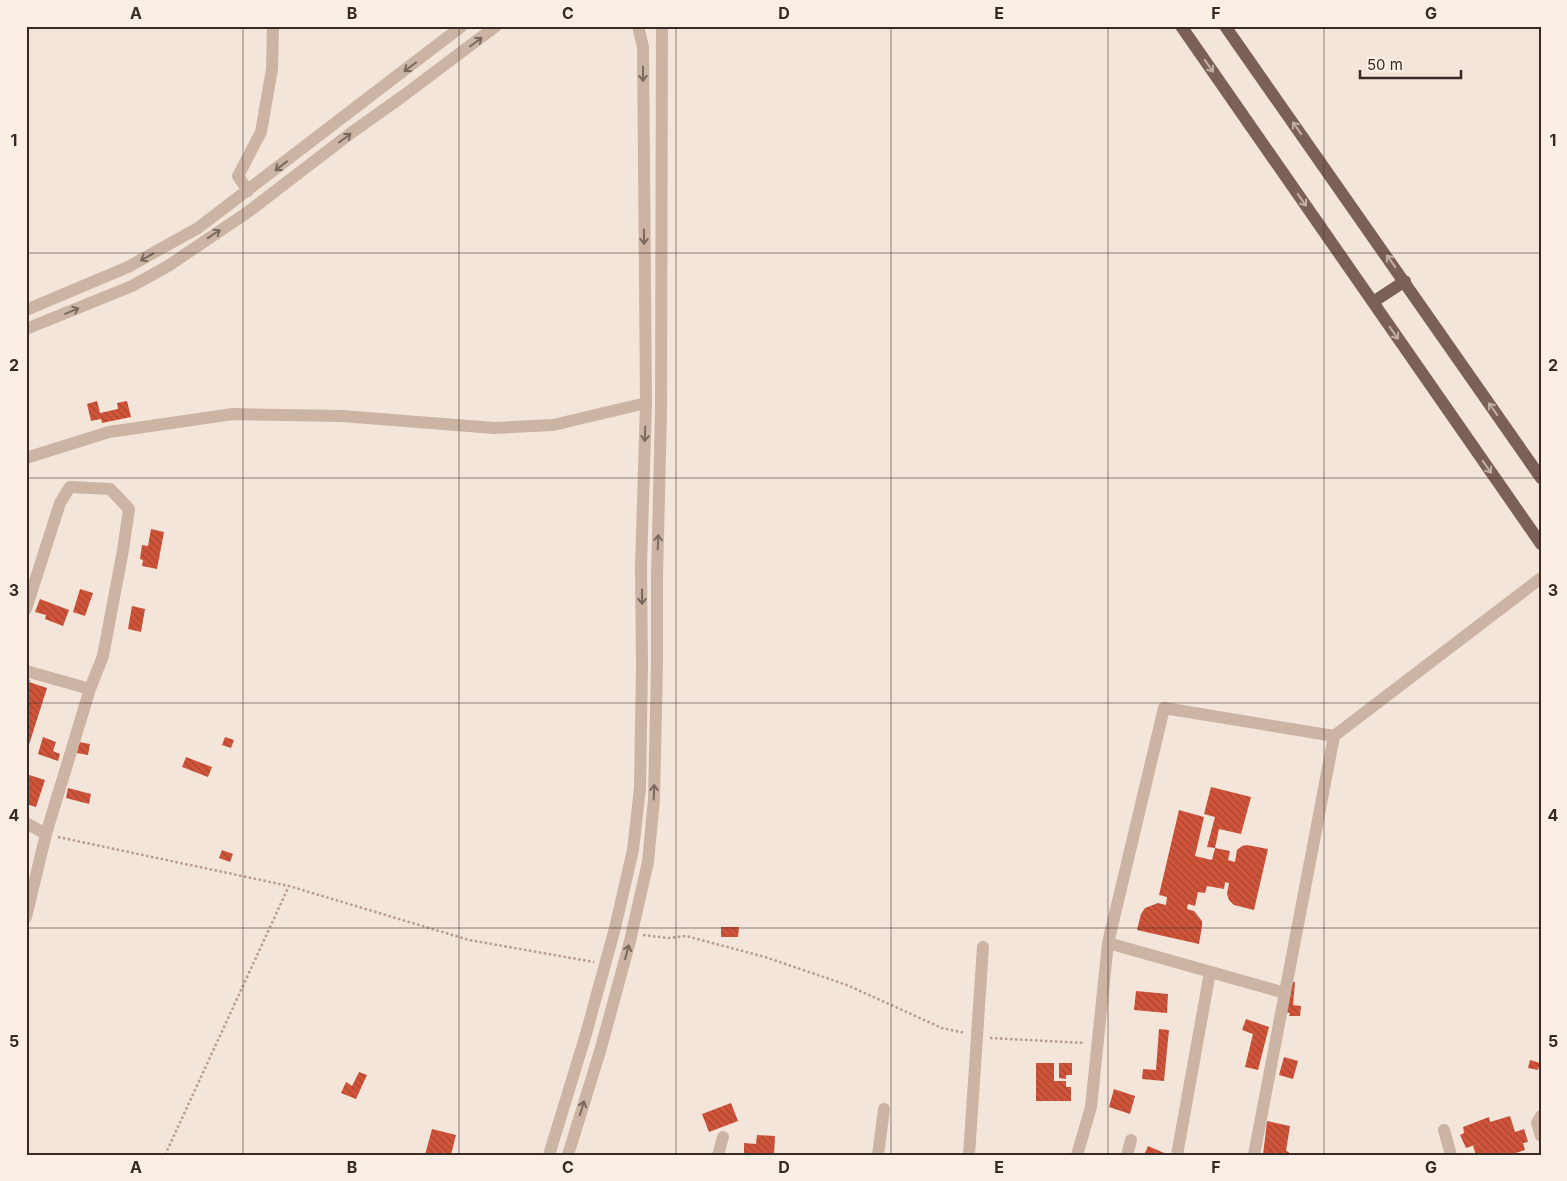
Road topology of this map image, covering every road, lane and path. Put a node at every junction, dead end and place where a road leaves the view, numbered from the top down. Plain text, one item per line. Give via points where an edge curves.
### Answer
1 (274, 26) edge
2 (462, 26) edge
3 (496, 26) edge
4 (638, 26) edge
5 (662, 26) edge
6 (1181, 26) edge
7 (1225, 26) edge
8 (391, 80) junction
9 (403, 96) junction
10 (643, 103) junction
11 (662, 104) junction
12 (248, 191) junction
13 (1405, 281) junction
14 (1373, 302) junction
15 (26, 310) edge
16 (26, 329) edge
17 (646, 403) junction
18 (26, 458) edge
19 (1541, 478) edge
20 (1541, 544) edge
21 (1541, 578) edge
22 (26, 609) edge
23 (642, 665) junction
24 (657, 665) junction
25 (26, 671) edge
26 (90, 689) junction
27 (1334, 736) junction
28 (26, 823) edge
29 (46, 834) junction
30 (289, 886) junction
31 (26, 917) edge
32 (632, 934) junction
33 (1108, 943) junction
34 (983, 947) dead end
35 (606, 964) junction
36 (1210, 972) junction
37 (1285, 993) junction
38 (977, 1035) junction
39 (1098, 1043) junction
40 (884, 1109) dead end
41 (1541, 1116) edge
42 (1444, 1130) dead end
43 (1541, 1136) edge
44 (723, 1137) dead end
45 (1131, 1140) dead end
46 (164, 1155) edge
47 (549, 1155) edge
48 (568, 1155) edge
49 (718, 1155) edge
50 (878, 1155) edge
51 (969, 1155) edge
52 (1077, 1155) edge
53 (1127, 1155) edge
54 (1178, 1155) edge
55 (1254, 1155) edge
56 (1451, 1155) edge

1 - 12 street via 272,69 260,132 238,176
2 -> 8 street
9 -> 3 street
4 -> 10 street via 643,47
5 - 11 street
6 -> 14 main road
13 -> 7 main road
8 - 9 street
8 -> 12 street
16 -> 9 street via 132,286 168,266 248,212
10 - 11 street
10 -> 17 street
24 -> 11 street
12 -> 15 street via 198,228 128,267
13 - 14 main road
19 -> 13 main road
14 -> 20 main road
17 - 18 street via 553,425 494,428 342,416 232,414 109,432
17 -> 23 street
21 - 27 street
22 - 26 street via 60,503 70,487 110,489 129,509 103,656
23 - 24 street
23 - 35 street via 640,788 633,850
32 -> 24 street via 648,862 654,799
25 - 26 street
26 - 29 street
27 - 33 street via 1164,708
27 - 37 street
28 - 29 street
29 - 30 path
29 - 31 street
30 - 35 path via 469,940
30 - 46 path
32 - 38 path via 668,938 686,936 765,957 847,985 942,1028
48 -> 32 street
33 - 36 street
33 - 39 street
34 - 38 street
35 - 47 street
36 - 37 street
36 - 54 street
37 - 55 street
38 - 39 path
38 - 51 street
39 - 52 street via 1091,1106
40 - 50 street
41 - 43 street via 1537,1123
42 - 56 street
44 - 49 street
45 - 53 street

